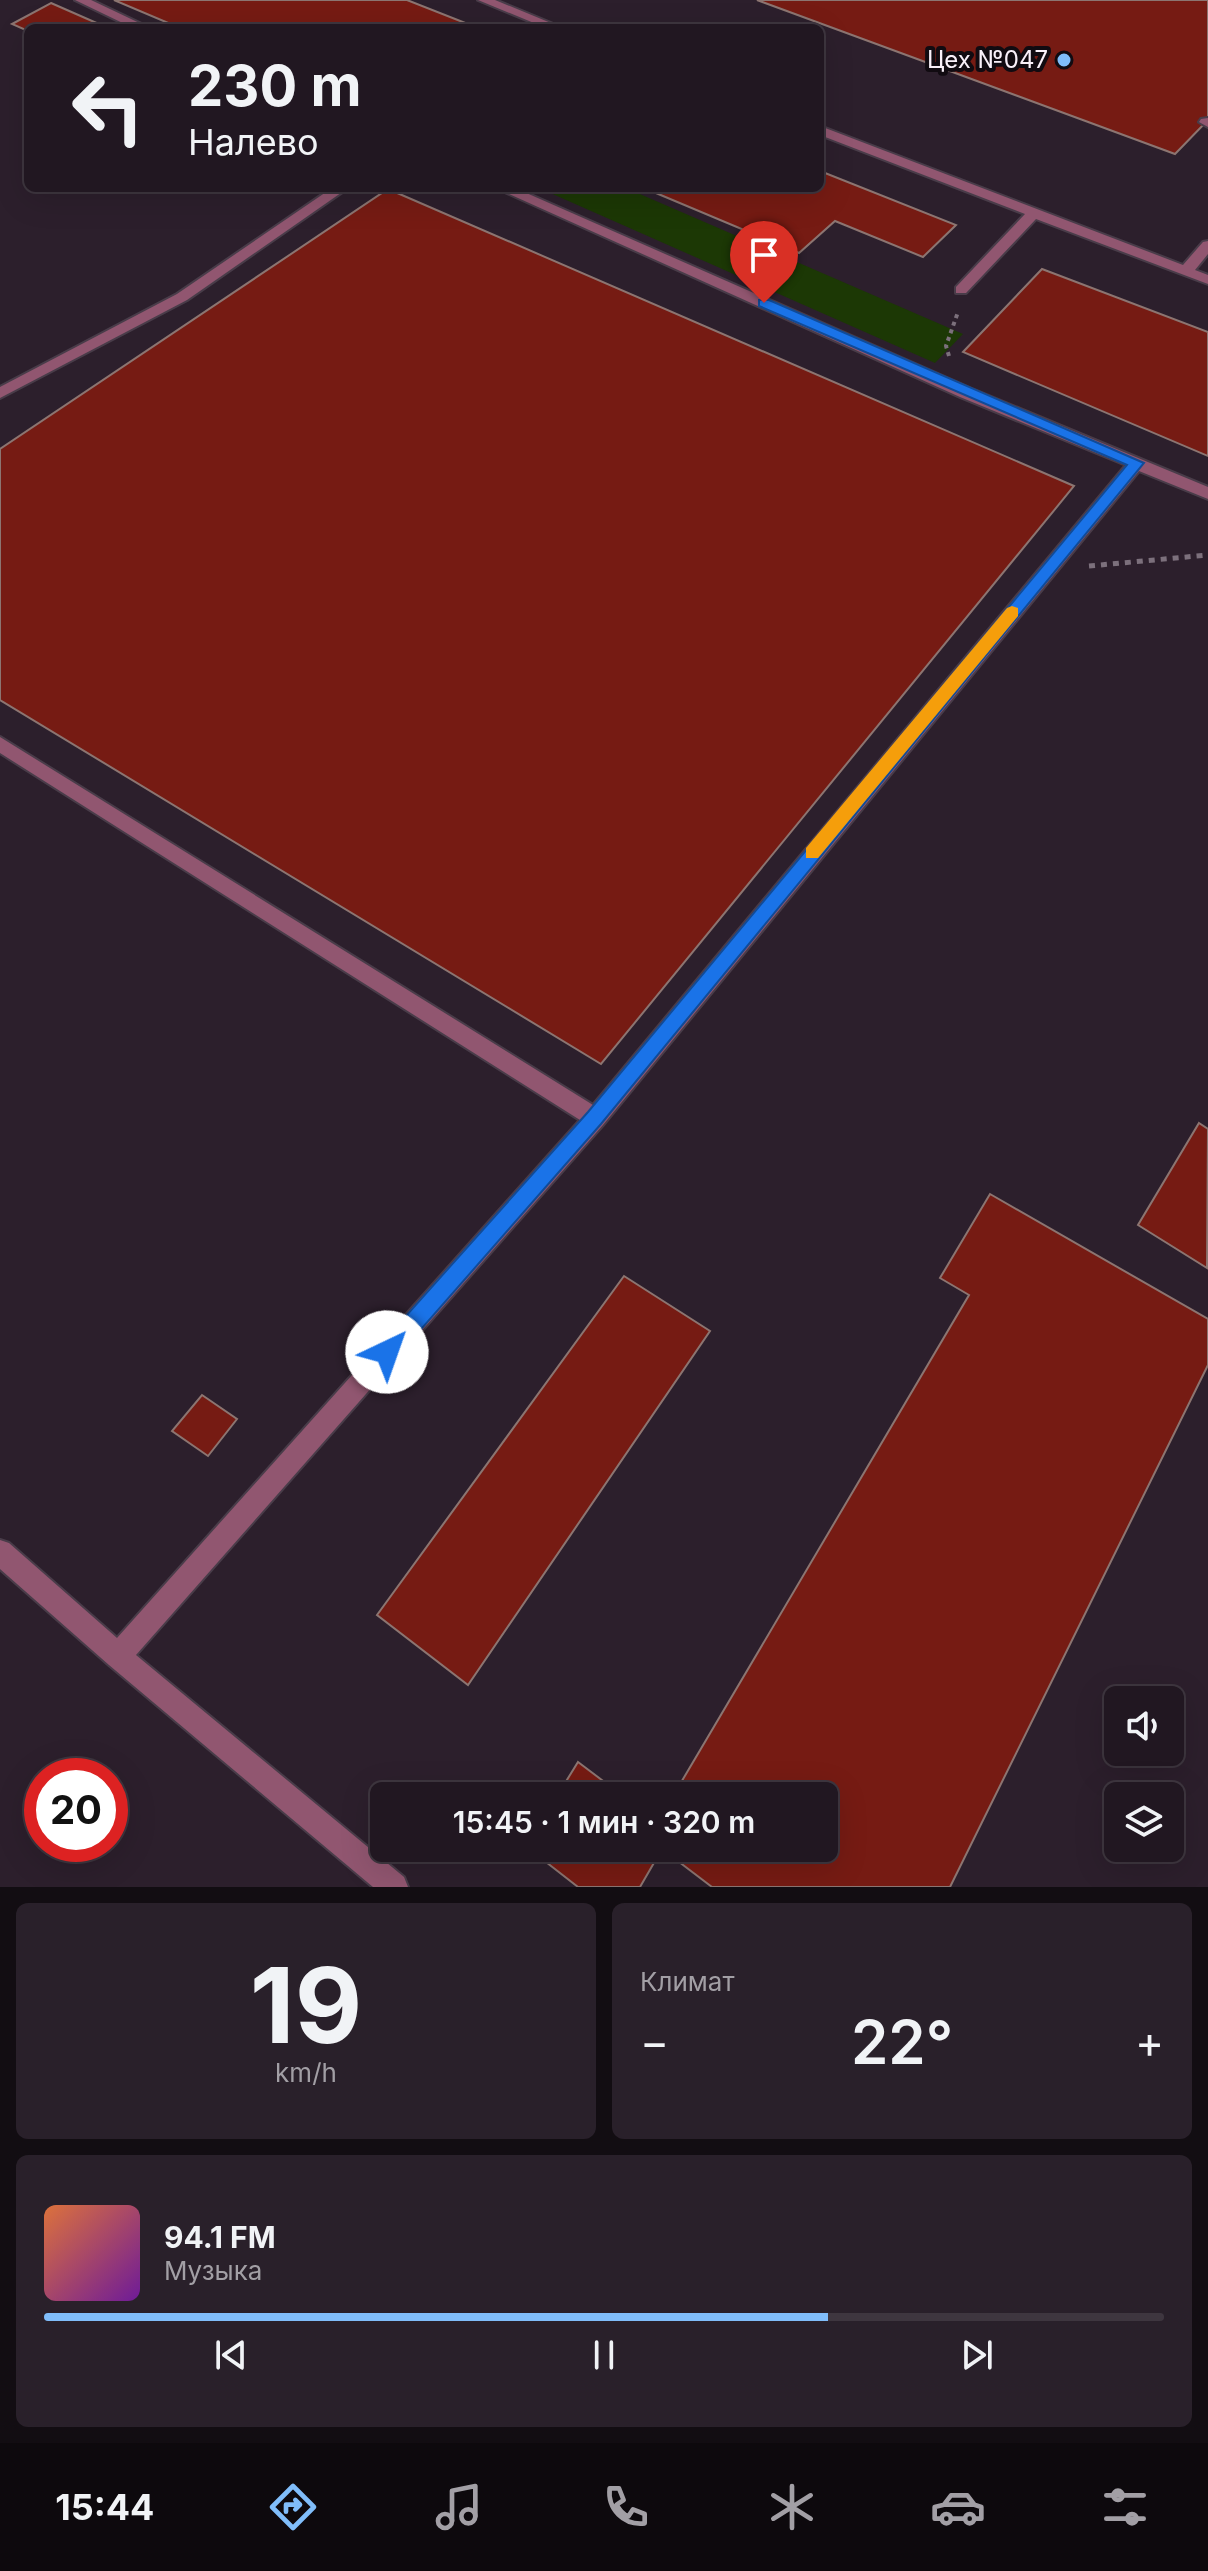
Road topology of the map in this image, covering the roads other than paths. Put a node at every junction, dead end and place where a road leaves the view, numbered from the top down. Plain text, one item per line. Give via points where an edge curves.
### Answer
1 (81, 0) edge
2 (484, 0) edge
3 (135, 24) edge
4 (547, 24) edge
5 (824, 132) edge
6 (335, 192) edge
7 (512, 192) edge
8 (1034, 213) junction
9 (1208, 245) edge
10 (1185, 272) junction
11 (1208, 280) edge
12 (961, 290) road end
13 (0, 393) edge
14 (1137, 463) junction
15 (1208, 493) edge
16 (0, 744) edge
17 (595, 1118) junction
18 (4, 1565) edge
19 (118, 1656) junction
20 (394, 1887) edge

1 - 3 lane
2 - 4 lane
5 - 8 lane
6 - 13 lane via 182,297
7 - 14 lane
8 - 10 lane
8 - 12 lane
9 - 10 lane
10 - 11 lane
14 - 15 lane
14 - 17 lane
16 - 17 lane
17 - 19 lane
18 - 19 lane
19 - 20 lane

